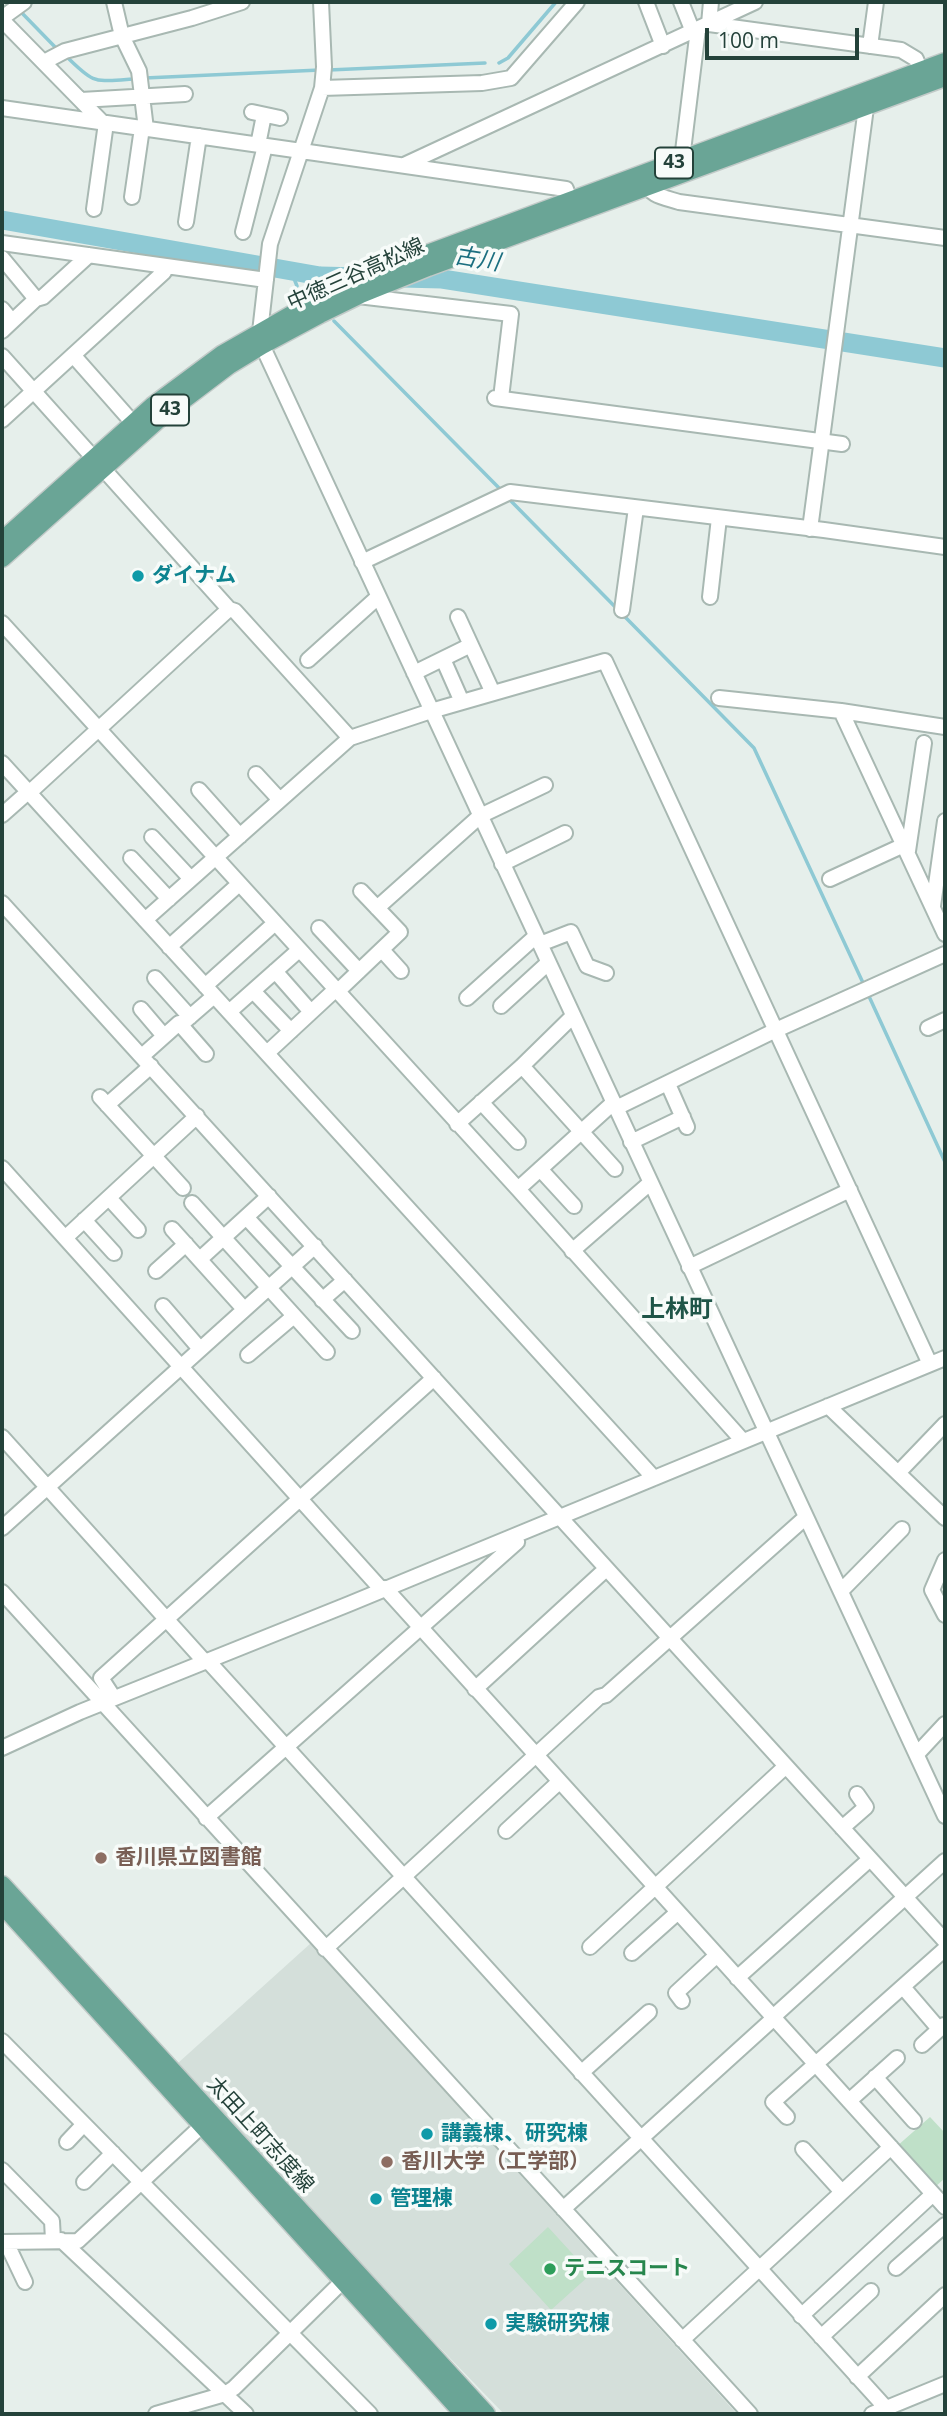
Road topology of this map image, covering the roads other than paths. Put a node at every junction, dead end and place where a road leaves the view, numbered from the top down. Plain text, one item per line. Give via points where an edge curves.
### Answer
1 (24, 2) edge
2 (114, 2) edge
3 (242, 2) edge
4 (321, 2) edge
5 (577, 2) edge
6 (646, 2) edge
7 (681, 2) edge
8 (711, 2) edge
9 (755, 2) edge
10 (876, 2) edge
11 (2, 19) edge
12 (700, 29) junction
13 (122, 36) junction
14 (663, 46) junction
15 (870, 46) junction
16 (44, 62) junction
17 (945, 62) edge
18 (924, 77) junction
19 (945, 77) edge
20 (322, 88) junction
21 (185, 94) dead end
22 (143, 97) junction
23 (867, 99) junction
24 (81, 100) junction
25 (2, 108) edge
26 (280, 118) dead end
27 (104, 123) junction
28 (144, 128) junction
29 (199, 136) junction
30 (262, 145) junction
31 (300, 150) junction
32 (686, 159) junction
33 (403, 165) junction
34 (644, 181) junction
35 (132, 197) dead end
36 (573, 207) junction
37 (94, 209) dead end
38 (186, 222) dead end
39 (850, 225) junction
40 (243, 232) dead end
41 (945, 238) edge
42 (2, 243) edge
43 (89, 255) junction
44 (2, 258) edge
45 (164, 272) dead end
46 (266, 277) junction
47 (359, 295) junction
48 (36, 299) junction
49 (2, 309) edge
50 (7, 326) edge
51 (261, 338) junction
52 (73, 355) junction
53 (2, 356) edge
54 (33, 391) junction
55 (5, 410) edge
56 (133, 423) junction
57 (823, 441) junction
58 (842, 444) dead end
59 (98, 464) junction
60 (636, 508) junction
61 (719, 518) junction
62 (816, 530) junction
63 (2, 541) edge
64 (945, 547) edge
65 (2, 558) edge
66 (362, 562) junction
67 (378, 597) junction
68 (710, 597) dead end
69 (229, 610) junction
70 (622, 610) dead end
71 (458, 617) dead end
72 (2, 623) edge
73 (471, 646) junction
74 (443, 659) junction
75 (308, 660) dead end
76 (414, 673) junction
77 (493, 693) junction
78 (719, 698) dead end
79 (463, 702) junction
80 (841, 710) junction
81 (431, 711) junction
82 (945, 727) edge
83 (99, 730) junction
84 (350, 738) junction
85 (923, 743) dead end
86 (2, 763) edge
87 (256, 774) dead end
88 (545, 785) dead end
89 (199, 790) dead end
90 (29, 792) junction
91 (280, 800) junction
92 (2, 816) edge
93 (480, 816) junction
94 (945, 823) edge
95 (565, 833) dead end
96 (240, 836) junction
97 (152, 837) dead end
98 (906, 849) junction
99 (131, 858) dead end
100 (215, 858) junction
101 (502, 864) junction
102 (191, 879) junction
103 (830, 879) dead end
104 (239, 884) junction
105 (361, 891) dead end
106 (169, 899) junction
107 (2, 902) edge
108 (933, 907) junction
109 (377, 908) junction
110 (145, 920) junction
111 (275, 923) junction
112 (319, 928) dead end
113 (945, 934) edge
114 (538, 940) junction
115 (169, 947) junction
116 (299, 950) junction
117 (382, 950) junction
118 (945, 954) edge
119 (548, 963) junction
120 (275, 971) junction
121 (359, 971) junction
122 (401, 971) dead end
123 (606, 973) dead end
124 (155, 978) dead end
125 (210, 991) junction
126 (253, 991) junction
127 (336, 991) junction
128 (467, 998) dead end
129 (501, 1006) dead end
130 (141, 1009) dead end
131 (229, 1012) junction
132 (311, 1012) junction
133 (573, 1016) junction
134 (945, 1020) edge
135 (186, 1021) junction
136 (928, 1028) dead end
137 (776, 1030) junction
138 (290, 1031) junction
139 (164, 1036) junction
140 (267, 1053) junction
141 (206, 1054) dead end
142 (147, 1061) junction
143 (522, 1066) junction
144 (668, 1084) junction
145 (481, 1102) junction
146 (615, 1106) junction
147 (197, 1116) junction
148 (457, 1124) junction
149 (581, 1132) junction
150 (518, 1142) dead end
151 (631, 1142) junction
152 (154, 1156) junction
153 (2, 1168) edge
154 (615, 1169) dead end
155 (540, 1170) junction
156 (650, 1183) junction
157 (183, 1188) dead end
158 (518, 1189) junction
159 (850, 1190) junction
160 (269, 1196) junction
161 (109, 1198) junction
162 (192, 1203) dead end
163 (574, 1206) dead end
164 (246, 1217) junction
165 (84, 1220) junction
166 (172, 1229) dead end
167 (138, 1230) dead end
168 (65, 1238) junction
169 (223, 1238) junction
170 (186, 1244) junction
171 (315, 1247) junction
172 (572, 1251) junction
173 (114, 1253) dead end
174 (200, 1259) junction
175 (292, 1267) junction
176 (689, 1267) junction
177 (156, 1271) dead end
178 (345, 1280) junction
179 (268, 1287) junction
180 (323, 1300) junction
181 (163, 1306) dead end
182 (244, 1308) junction
183 (294, 1316) junction
184 (352, 1331) dead end
185 (200, 1349) junction
186 (327, 1352) dead end
187 (248, 1355) dead end
188 (945, 1358) edge
189 (930, 1364) junction
190 (180, 1367) junction
191 (433, 1378) junction
192 (828, 1406) junction
193 (766, 1432) junction
194 (943, 1432) edge
195 (2, 1437) edge
196 (743, 1441) junction
197 (898, 1473) junction
198 (654, 1478) junction
199 (48, 1488) junction
200 (300, 1499) junction
201 (559, 1517) junction
202 (806, 1517) junction
203 (945, 1518) edge
204 (2, 1528) edge
205 (902, 1530) dead end
206 (514, 1536) junction
207 (945, 1560) edge
208 (606, 1569) junction
209 (383, 1589) junction
210 (841, 1591) junction
211 (2, 1592) edge
212 (945, 1615) edge
213 (165, 1618) junction
214 (421, 1628) junction
215 (670, 1636) junction
216 (206, 1661) junction
217 (475, 1689) junction
218 (108, 1701) junction
219 (945, 1724) edge
220 (285, 1747) junction
221 (2, 1748) edge
222 (917, 1754) junction
223 (534, 1755) junction
224 (786, 1766) junction
225 (559, 1782) junction
226 (857, 1794) dead end
227 (945, 1815) edge
228 (206, 1818) junction
229 (842, 1828) junction
230 (506, 1831) dead end
231 (870, 1859) junction
232 (945, 1861) edge
233 (403, 1878) junction
234 (2, 1885) edge
235 (656, 1887) junction
236 (905, 1898) junction
237 (2, 1904) edge
238 (678, 1912) junction
239 (945, 1941) edge
240 (590, 1947) dead end
241 (325, 1949) junction
242 (945, 1949) edge
243 (632, 1953) dead end
244 (717, 1955) junction
245 (737, 1978) junction
246 (903, 1987) junction
247 (682, 2001) dead end
248 (649, 2012) dead end
249 (774, 2017) junction
250 (942, 2026) edge
251 (2, 2041) edge
252 (922, 2045) dead end
253 (897, 2058) dead end
254 (816, 2065) junction
255 (581, 2073) junction
256 (875, 2077) junction
257 (849, 2101) junction
258 (787, 2117) dead end
259 (207, 2121) junction
260 (914, 2121) dead end
261 (84, 2124) junction
262 (641, 2139) junction
263 (67, 2142) dead end
264 (891, 2147) junction
265 (803, 2149) dead end
266 (113, 2154) junction
267 (2, 2170) edge
268 (84, 2182) dead end
269 (142, 2183) junction
270 (842, 2192) junction
271 (933, 2194) junction
272 (945, 2207) edge
273 (563, 2209) junction
274 (945, 2225) edge
275 (57, 2240) junction
276 (4, 2242) edge
277 (897, 2267) dead end
278 (758, 2269) junction
279 (348, 2276) junction
280 (25, 2282) dead end
281 (871, 2291) dead end
282 (945, 2295) edge
283 (801, 2315) junction
284 (290, 2333) junction
285 (821, 2337) junction
286 (682, 2340) junction
287 (857, 2377) junction
288 (945, 2384) edge
289 (225, 2394) junction
290 (879, 2411) edge
291 (156, 2414) edge
292 (246, 2414) edge
293 (370, 2414) edge
294 (464, 2414) edge
295 (486, 2414) edge
296 (750, 2414) edge

1 - 11 street
2 - 13 street
3 - 13 street
4 - 20 street
5 - 20 street via 511,78
6 - 14 street
7 - 12 street
8 - 12 street
9 - 12 street
10 - 15 street
11 - 16 street
12 - 14 street
12 - 15 street
12 - 32 street via 683,151
13 - 16 street via 65,51
13 - 22 street via 139,71
14 - 33 street
15 - 18 street via 901,50 916,59
16 - 24 street
17 - 18 main road, 中徳三谷高松線 / 43
18 - 19 main road, 中徳三谷高松線 / 43
18 - 23 main road, 中徳三谷高松線 / 43
20 - 31 street
21 - 22 street
22 - 24 street
22 - 28 street
23 - 32 main road, 中徳三谷高松線 / 43
23 - 34 main road, 中徳三谷高松線 / 43
23 - 39 street
24 - 27 street
25 - 27 street
26 - 30 street via 258,113
27 - 28 street
27 - 37 street
28 - 29 street
28 - 35 street
29 - 30 street
29 - 38 street
30 - 31 street
30 - 40 street
31 - 33 street
31 - 46 street via 270,244
32 - 34 main road, 中徳三谷高松線 / 43
33 - 36 street via 566,189
34 - 36 main road, 中徳三谷高松線 / 43
34 - 39 street via 654,195 679,202
36 - 47 main road, 中徳三谷高松線 / 43
36 - 51 main road, 中徳三谷高松線 / 43 via 402,263 339,290
39 - 41 street
39 - 57 street
42 - 43 street
43 - 46 street
43 - 48 street
44 - 48 street
45 - 52 street
46 - 51 street
47 - 51 main road, 中徳三谷高松線 / 43
47 - 57 street via 511,314 498,398
48 - 50 street
49 - 50 street
51 - 56 main road, 中徳三谷高松線 / 43 via 195,374
51 - 59 main road, 中徳三谷高松線 / 43
51 - 66 street
52 - 54 street
52 - 56 street
53 - 54 street
54 - 55 street
54 - 59 street
56 - 59 main road, 中徳三谷高松線 / 43
57 - 58 street
57 - 62 street
59 - 63 main road, 中徳三谷高松線 / 43
59 - 65 main road, 中徳三谷高松線 / 43
59 - 69 street
60 - 61 street
60 - 66 street via 510,492
60 - 70 street
61 - 62 street
61 - 68 street
62 - 64 street
66 - 67 street
67 - 75 street
67 - 76 street
69 - 83 street
69 - 84 street via 235,611
71 - 73 street
72 - 83 street
73 - 74 street
73 - 77 street
74 - 76 street
74 - 79 street
76 - 81 street
77 - 79 street
77 - 137 street via 605,661
78 - 80 street
79 - 81 street
80 - 82 street
80 - 98 street
81 - 84 street
81 - 93 street
83 - 90 street
83 - 100 street
84 - 91 street
85 - 98 street
86 - 90 street
87 - 91 street
88 - 93 street
89 - 96 street
90 - 92 street
90 - 110 street
91 - 96 street
93 - 101 street
93 - 109 street
94 - 108 street
95 - 101 street via 545,836
96 - 100 street
97 - 102 street
98 - 103 street
98 - 108 street
99 - 106 street
100 - 102 street
100 - 104 street
101 - 114 street
102 - 106 street
104 - 111 street
104 - 115 street
105 - 109 street
106 - 110 street
107 - 142 street
108 - 113 street
109 - 117 street via 400,932
110 - 115 street
111 - 116 street
111 - 125 street
112 - 121 street
114 - 119 street
114 - 123 street via 571,932 587,966
114 - 128 street
115 - 125 street
116 - 120 street
116 - 127 street
117 - 121 street
117 - 122 street
118 - 137 street
119 - 129 street
119 - 133 street
120 - 126 street
120 - 132 street
121 - 127 street
124 - 135 street
125 - 131 street
125 - 135 street
126 - 131 street
126 - 138 street
127 - 132 street
127 - 148 street
130 - 139 street
131 - 140 street
132 - 138 street
133 - 143 street
133 - 146 street
134 - 136 street
135 - 139 street
135 - 141 street
137 - 144 street
137 - 159 street
138 - 140 street
139 - 142 street
140 - 198 street
142 - 147 street
142 - 152 street via 103,1101
143 - 145 street
143 - 149 street
144 - 146 street
144 - 151 street via 685,1122
145 - 148 street
145 - 150 street
146 - 149 street
146 - 151 street
147 - 152 street
147 - 160 street
148 - 158 street
149 - 154 street
149 - 155 street
151 - 156 street
152 - 157 street
152 - 161 street
153 - 168 street
155 - 158 street
155 - 163 street
156 - 172 street
156 - 176 street
158 - 172 street
159 - 176 street
159 - 189 street
160 - 164 street
160 - 171 street
161 - 165 street
161 - 167 street
162 - 169 street
164 - 169 street
164 - 175 street
165 - 168 street
165 - 173 street
166 - 170 street
168 - 190 street
169 - 174 street
169 - 179 street
170 - 174 street
170 - 177 street
171 - 175 street
171 - 178 street
172 - 196 street
174 - 182 street
175 - 179 street
175 - 180 street
176 - 193 street
178 - 180 street
178 - 191 street
179 - 182 street
179 - 183 street
180 - 184 street
181 - 185 street
182 - 185 street
183 - 186 street
183 - 187 street
185 - 190 street
188 - 189 street
189 - 192 street
190 - 199 street
190 - 200 street
191 - 200 street
191 - 201 street
192 - 193 street
192 - 197 street
193 - 196 street
193 - 202 street
194 - 197 street
195 - 199 street
196 - 198 street
197 - 203 street
198 - 201 street
199 - 204 street
199 - 213 street
200 - 209 street
200 - 213 street
201 - 206 street
201 - 208 street
202 - 210 street
202 - 215 street
205 - 210 street
206 - 209 street
206 - 214 street via 517,1542
207 - 212 street via 932,1590
208 - 215 street
208 - 217 street
209 - 214 street
209 - 216 street
210 - 222 street
211 - 218 street
213 - 216 street
213 - 218 street via 101,1678
214 - 217 street
214 - 220 street
215 - 223 street
215 - 224 street
216 - 218 street
216 - 220 street
217 - 223 street
218 - 221 street
218 - 228 street
219 - 222 street
220 - 228 street
220 - 233 street
222 - 227 street
223 - 225 street
223 - 233 street
224 - 229 street
224 - 235 street
225 - 230 street
225 - 235 street
226 - 229 street via 866,1807
228 - 241 street
229 - 231 street
231 - 236 street
231 - 245 street
232 - 236 street
233 - 241 street
233 - 255 street
234 - 259 main road, 太田上町志度線
235 - 238 street
235 - 240 street
236 - 239 street
236 - 249 street
237 - 259 main road, 太田上町志度線
238 - 243 street
238 - 244 street
241 - 273 street
242 - 246 street
244 - 245 street
244 - 247 street via 676,1993
245 - 249 street
246 - 250 street
246 - 254 street
248 - 255 street
249 - 254 street
249 - 262 street
250 - 252 street
251 - 261 street
253 - 256 street
254 - 257 street
254 - 258 street via 773,2102
255 - 262 street
256 - 257 street
256 - 260 street
257 - 264 street
259 - 269 street
259 - 279 main road, 太田上町志度線
261 - 263 street
261 - 266 street
262 - 273 street
262 - 278 street
264 - 270 street
264 - 271 street
265 - 270 street
266 - 268 street
266 - 269 street
267 - 275 street via 52,2221
269 - 275 street via 78,2241
269 - 284 street
270 - 278 street
271 - 272 street
271 - 283 street
273 - 286 street
274 - 277 street
275 - 276 street
275 - 289 street
276 - 280 street
278 - 283 street
278 - 286 street
279 - 284 street
279 - 294 main road, 太田上町志度線
279 - 295 main road, 太田上町志度線
281 - 285 street
282 - 287 street
283 - 285 street
284 - 289 street
284 - 293 street
285 - 287 street
286 - 296 street
287 - 290 street
288 - 290 street
289 - 291 street
289 - 292 street

